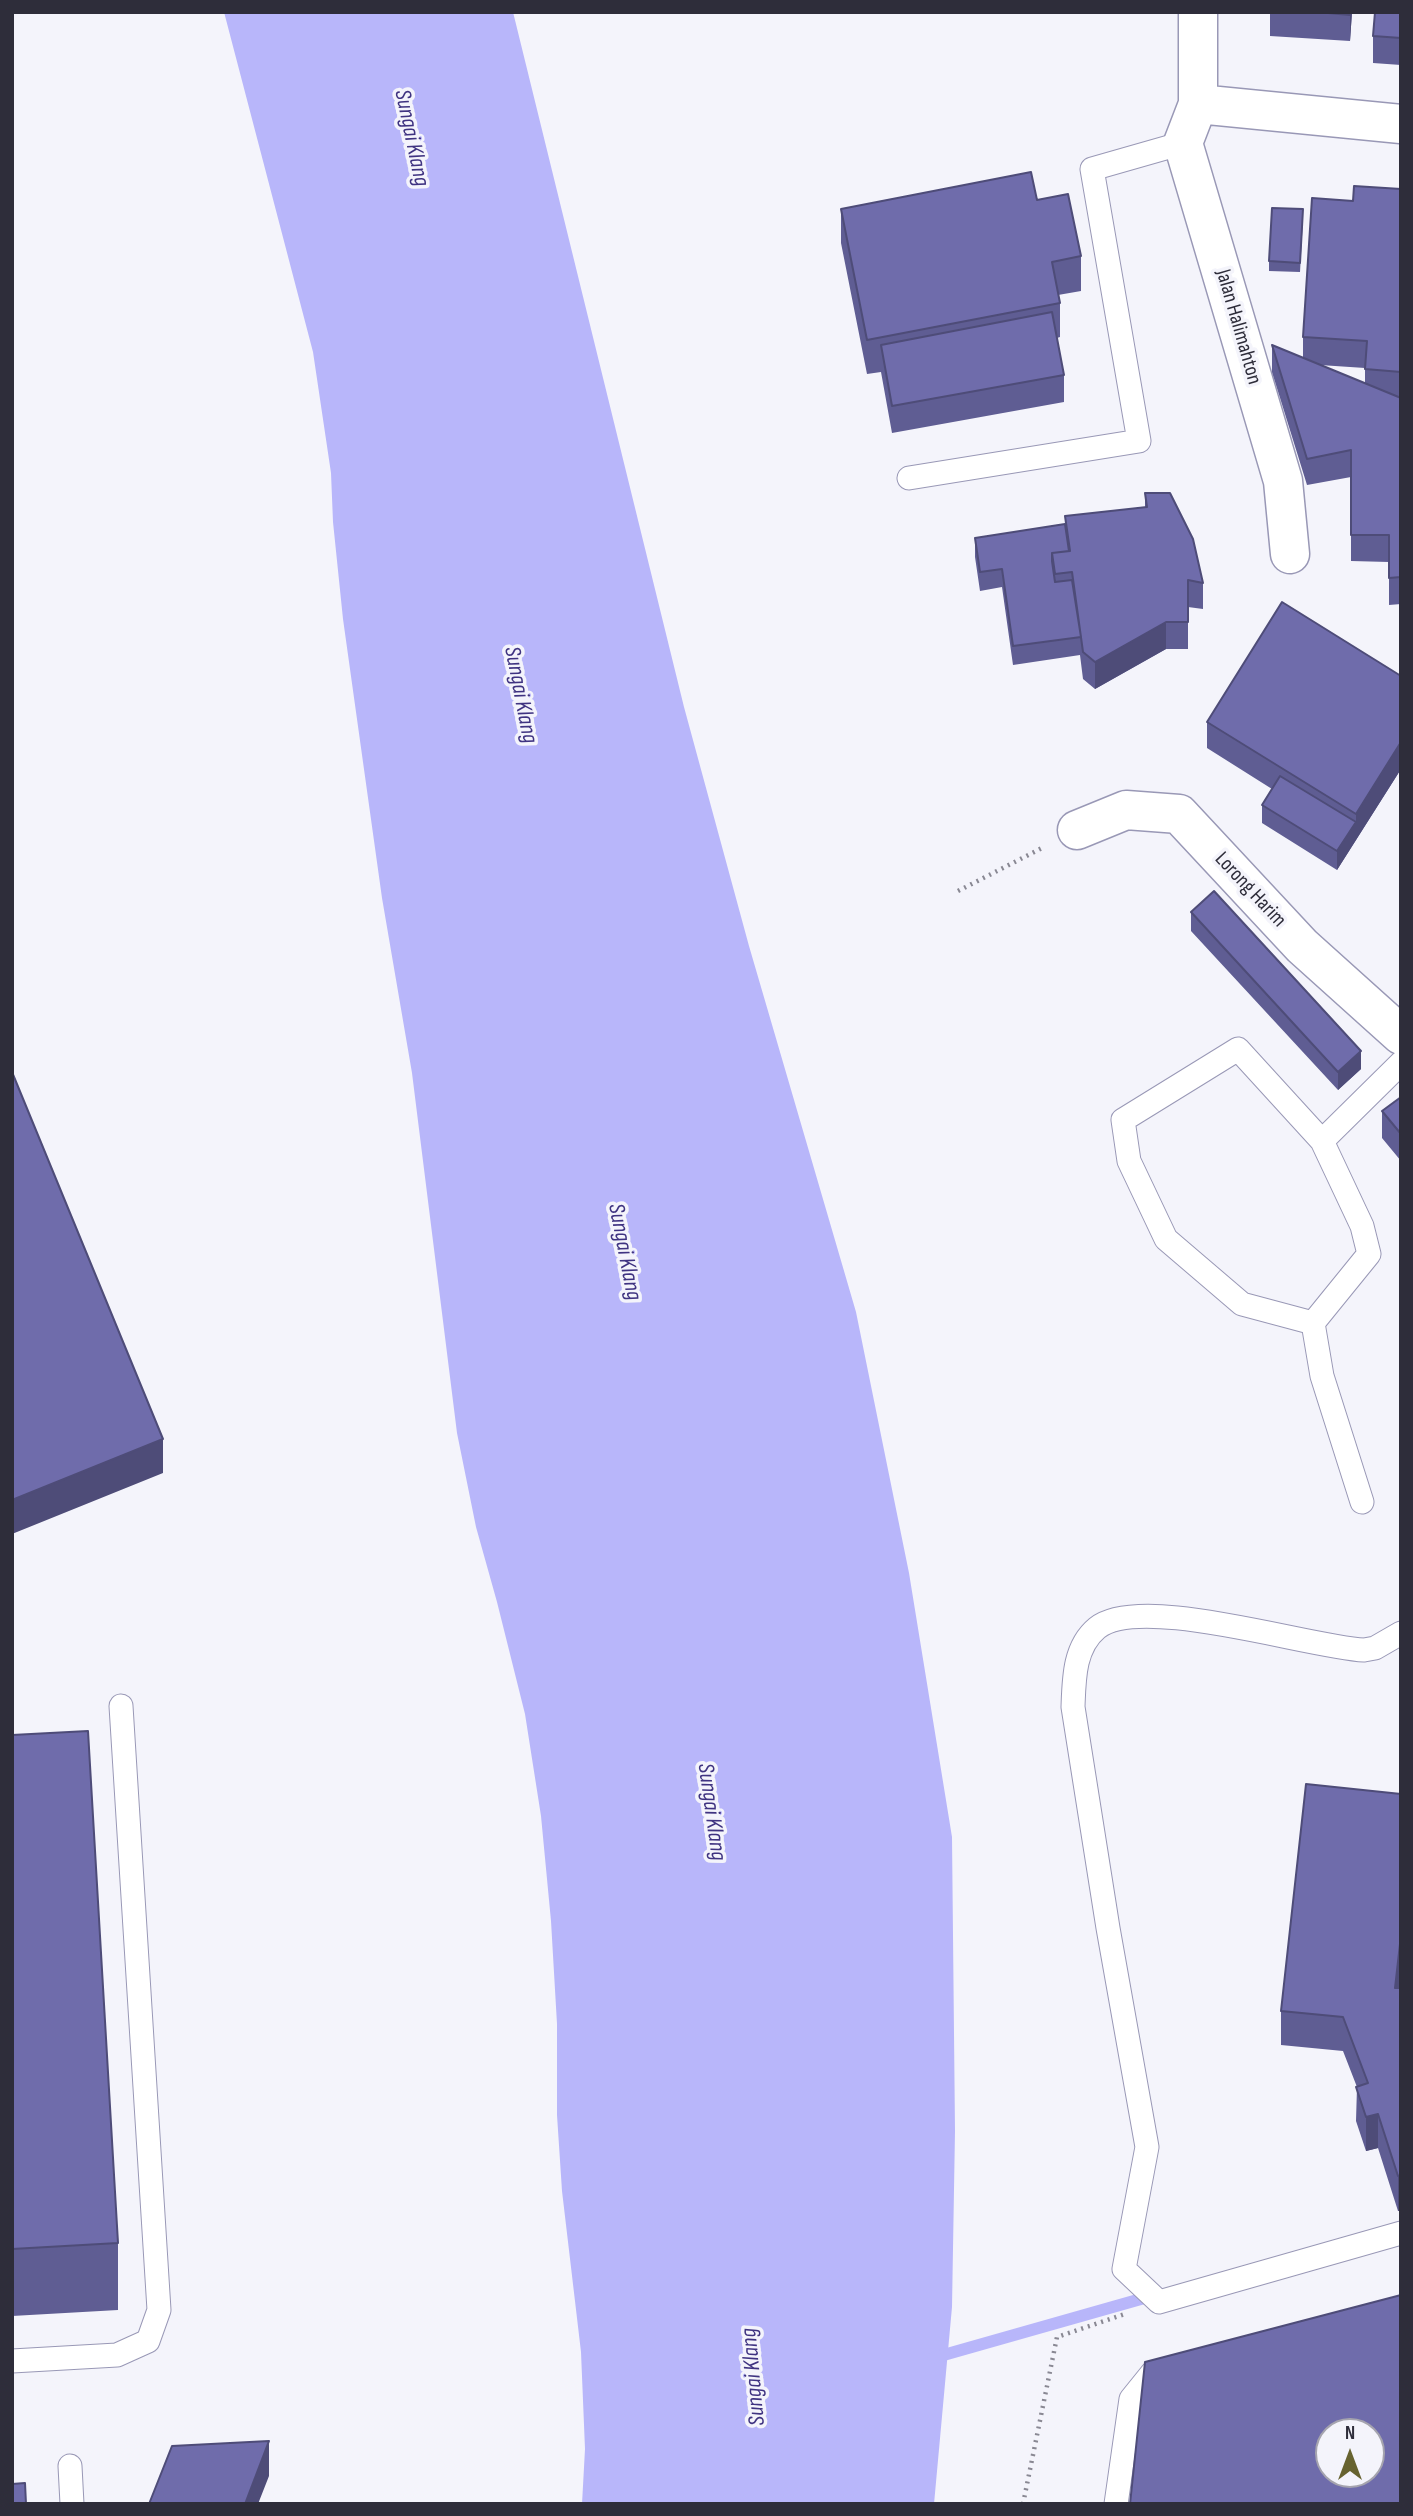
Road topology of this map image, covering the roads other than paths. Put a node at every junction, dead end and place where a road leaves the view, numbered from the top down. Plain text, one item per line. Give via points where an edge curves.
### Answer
1 (1198, 12) edge
2 (1198, 104) junction
3 (1401, 124) edge
4 (1183, 143) junction
5 (909, 478) dead end
6 (1290, 554) dead end
7 (1077, 830) road end
8 (1401, 1035) edge
9 (1401, 1063) edge
10 (1322, 1141) junction
11 (1313, 1322) junction
12 (1362, 1502) dead end
13 (1401, 1633) edge
14 (121, 1706) dead end
15 (1401, 2233) edge
16 (12, 2361) edge
17 (1191, 2362) edge
18 (70, 2466) dead end
19 (72, 2504) edge
20 (1116, 2504) edge

1 - 2 street
2 - 3 street
2 - 4 street
4 - 5 lane via 1092,169 1139,441
4 - 6 street, Jalan Halimahton via 1283,481
7 - 8 street, Lorong Harim via 1126,810 1179,814 1302,946
9 - 10 lane
10 - 11 lane via 1362,1226 1369,1254
10 - 11 lane via 1238,1049 1124,1120 1129,1161 1166,1239 1242,1304
11 - 12 lane via 1322,1376
13 - 15 lane via 1375,1648 1353,1649 1243,1627 1123,1617 1098,1628 1081,1649 1073,1707 1147,2147 1124,2269 1158,2301
14 - 16 lane via 159,2310 148,2341 117,2355
17 - 20 lane via 1152,2373 1131,2399
18 - 19 lane

